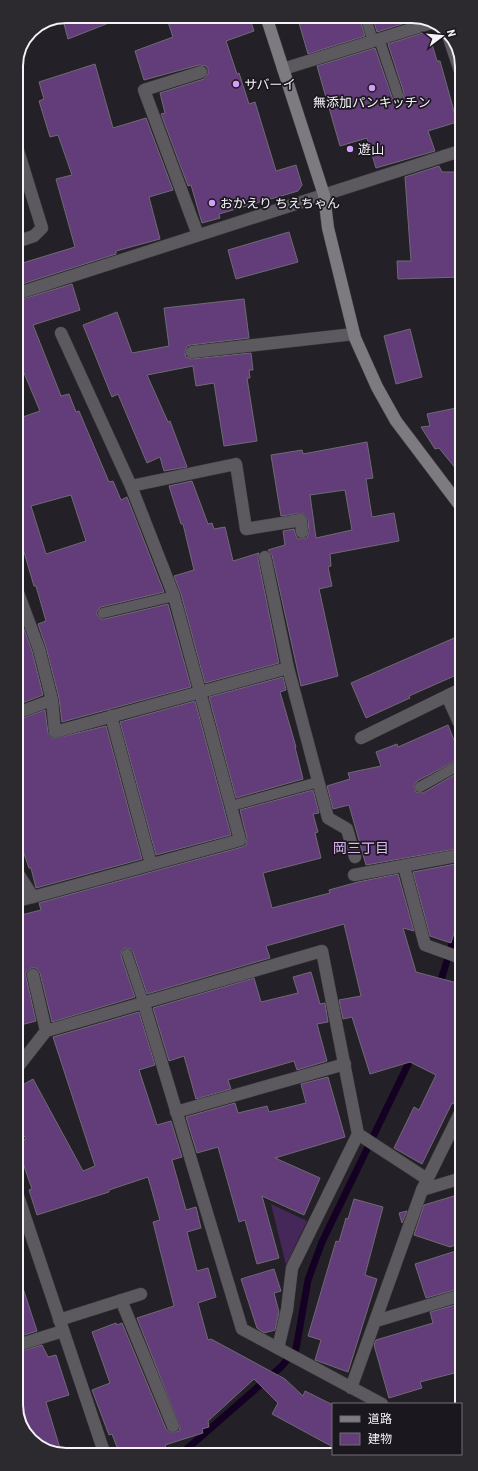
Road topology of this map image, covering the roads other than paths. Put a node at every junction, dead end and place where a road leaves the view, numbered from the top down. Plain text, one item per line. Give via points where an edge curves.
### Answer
1 (268, 23) edge
2 (368, 23) edge
3 (423, 25) edge
4 (376, 40) junction
5 (283, 69) junction
6 (201, 72) dead end
7 (398, 95) dead end
8 (455, 153) edge
9 (23, 167) edge
10 (324, 195) junction
11 (198, 236) junction
12 (23, 240) edge
13 (23, 292) edge
14 (61, 333) dead end
15 (354, 334) junction
16 (192, 352) dead end
17 (132, 486) junction
18 (455, 499) edge
19 (302, 532) dead end
20 (265, 557) dead end
21 (174, 596) junction
22 (103, 613) dead end
23 (23, 621) edge
24 (288, 668) junction
25 (201, 690) junction
26 (455, 692) edge
27 (447, 696) junction
28 (52, 700) junction
29 (23, 711) edge
30 (455, 714) edge
31 (111, 716) junction
32 (362, 738) dead end
33 (455, 767) edge
34 (318, 782) junction
35 (420, 787) dead end
36 (231, 806) junction
37 (455, 856) edge
38 (355, 857) dead end
39 (151, 864) junction
40 (404, 866) junction
41 (354, 875) dead end
42 (23, 881) edge
43 (33, 897) junction
44 (23, 900) edge
45 (127, 954) dead end
46 (455, 956) edge
47 (33, 975) dead end
48 (144, 1004) junction
49 (46, 1031) junction
50 (23, 1060) edge
51 (345, 1064) junction
52 (176, 1112) junction
53 (455, 1124) edge
54 (359, 1134) junction
55 (455, 1179) edge
56 (424, 1184) junction
57 (23, 1210) edge
58 (141, 1294) dead end
59 (455, 1297) edge
60 (121, 1300) junction
61 (376, 1321) junction
62 (61, 1325) junction
63 (23, 1343) edge
64 (282, 1350) junction
65 (351, 1388) junction
66 (380, 1403) edge
67 (173, 1426) dead end
68 (103, 1448) edge

1 - 5 street
2 - 4 lane
3 - 4 street
4 - 5 street
4 - 7 lane
5 - 10 street
6 - 11 street via 144,90
8 - 10 street
9 - 12 street via 42,228 34,236
10 - 11 street
10 - 15 street via 328,228
11 - 13 street
14 - 17 street
15 - 16 street
15 - 18 street via 377,387 396,420
17 - 19 street via 236,464 246,529 300,520
17 - 21 street
20 - 24 street
21 - 22 lane
21 - 25 street
23 - 28 street via 39,649
24 - 25 street
24 - 34 street
25 - 31 street
25 - 36 street
26 - 27 street
27 - 30 street
27 - 32 street
28 - 29 street
28 - 31 street via 55,732
31 - 39 street
33 - 35 lane
34 - 36 lane
34 - 38 street via 328,818 347,829
36 - 39 street via 240,840
37 - 40 street
39 - 43 street
40 - 41 street
40 - 46 street via 425,945
42 - 43 street
43 - 44 street
45 - 48 lane
47 - 49 street
48 - 49 street
48 - 51 street via 322,951
48 - 52 street
49 - 50 street
51 - 52 street
51 - 54 street
52 - 64 street via 242,1329
53 - 56 street
54 - 56 street via 385,1151
54 - 64 street via 292,1268
55 - 56 street
56 - 61 street
57 - 62 street
58 - 60 street
59 - 61 street
60 - 62 street
60 - 67 street
61 - 65 street
62 - 63 street
62 - 68 street
64 - 65 street
65 - 66 street

